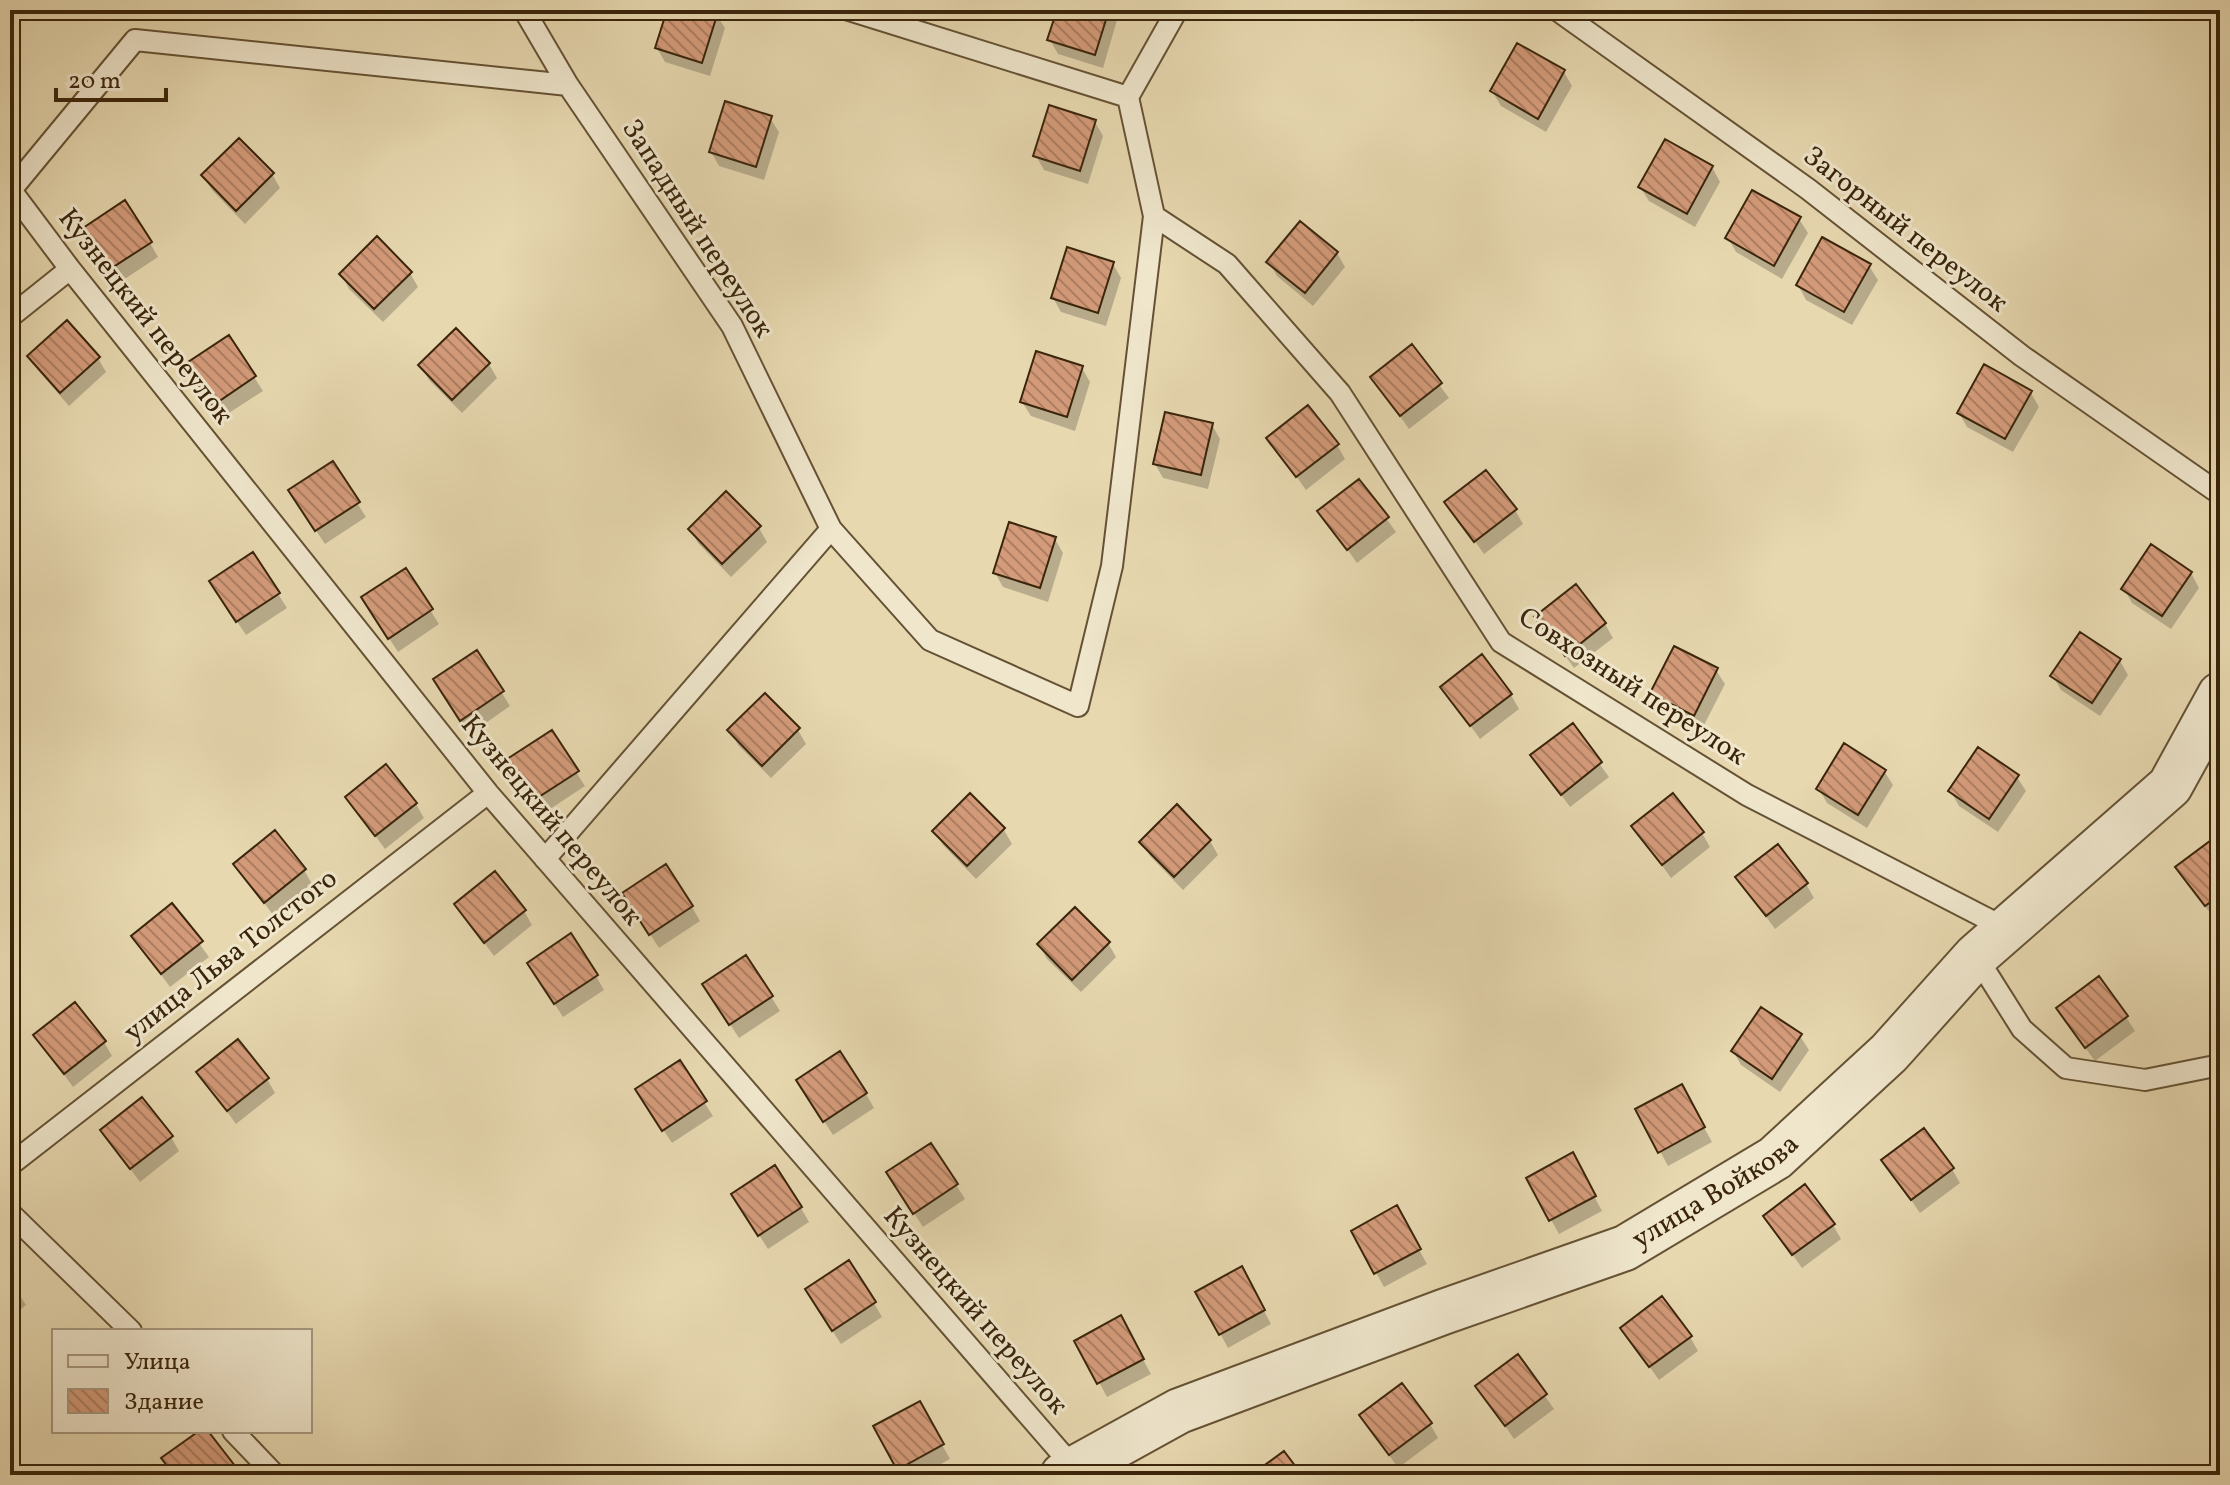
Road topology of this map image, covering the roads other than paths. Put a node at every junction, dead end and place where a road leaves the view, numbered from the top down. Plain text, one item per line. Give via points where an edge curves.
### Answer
1 (524, 10) edge
2 (849, 10) edge
3 (1177, 10) edge
4 (1557, 10) edge
5 (568, 85) junction
6 (1128, 97) junction
7 (11, 190) edge
8 (1154, 216) junction
9 (70, 269) junction
10 (10, 317) edge
11 (2220, 494) edge
12 (831, 529) junction
13 (2220, 695) edge
14 (488, 793) junction
15 (545, 859) junction
16 (1991, 942) junction
17 (2220, 1065) edge
18 (10, 1165) edge
19 (10, 1213) edge
20 (129, 1329) edge
21 (235, 1433) edge
22 (1069, 1472) edge
23 (275, 1475) edge

1 - 5 lane, Западный переулок
2 - 6 lane
3 - 6 lane
4 - 11 lane, Загорный переулок via 1808,189 2022,356
5 - 7 lane via 135,40
5 - 12 lane, Западный переулок via 732,326
6 - 8 lane
7 - 9 lane, Кузнецкий переулок
8 - 12 lane, Западный переулок via 1112,566 1078,706 930,640
8 - 16 lane, Совхозный переулок via 1227,264 1340,393 1501,642
9 - 10 lane
9 - 14 lane, Кузнецкий переулок
12 - 15 lane
13 - 16 street, улица Войкова via 2170,786
14 - 15 lane, Кузнецкий переулок
14 - 18 lane, улица Льва Толстого
15 - 22 lane, Кузнецкий переулок
16 - 17 lane via 2022,1029 2066,1068 2145,1080
16 - 22 street, улица Войкова via 1889,1053 1775,1158 1625,1248 1179,1411
19 - 20 lane
21 - 23 lane

